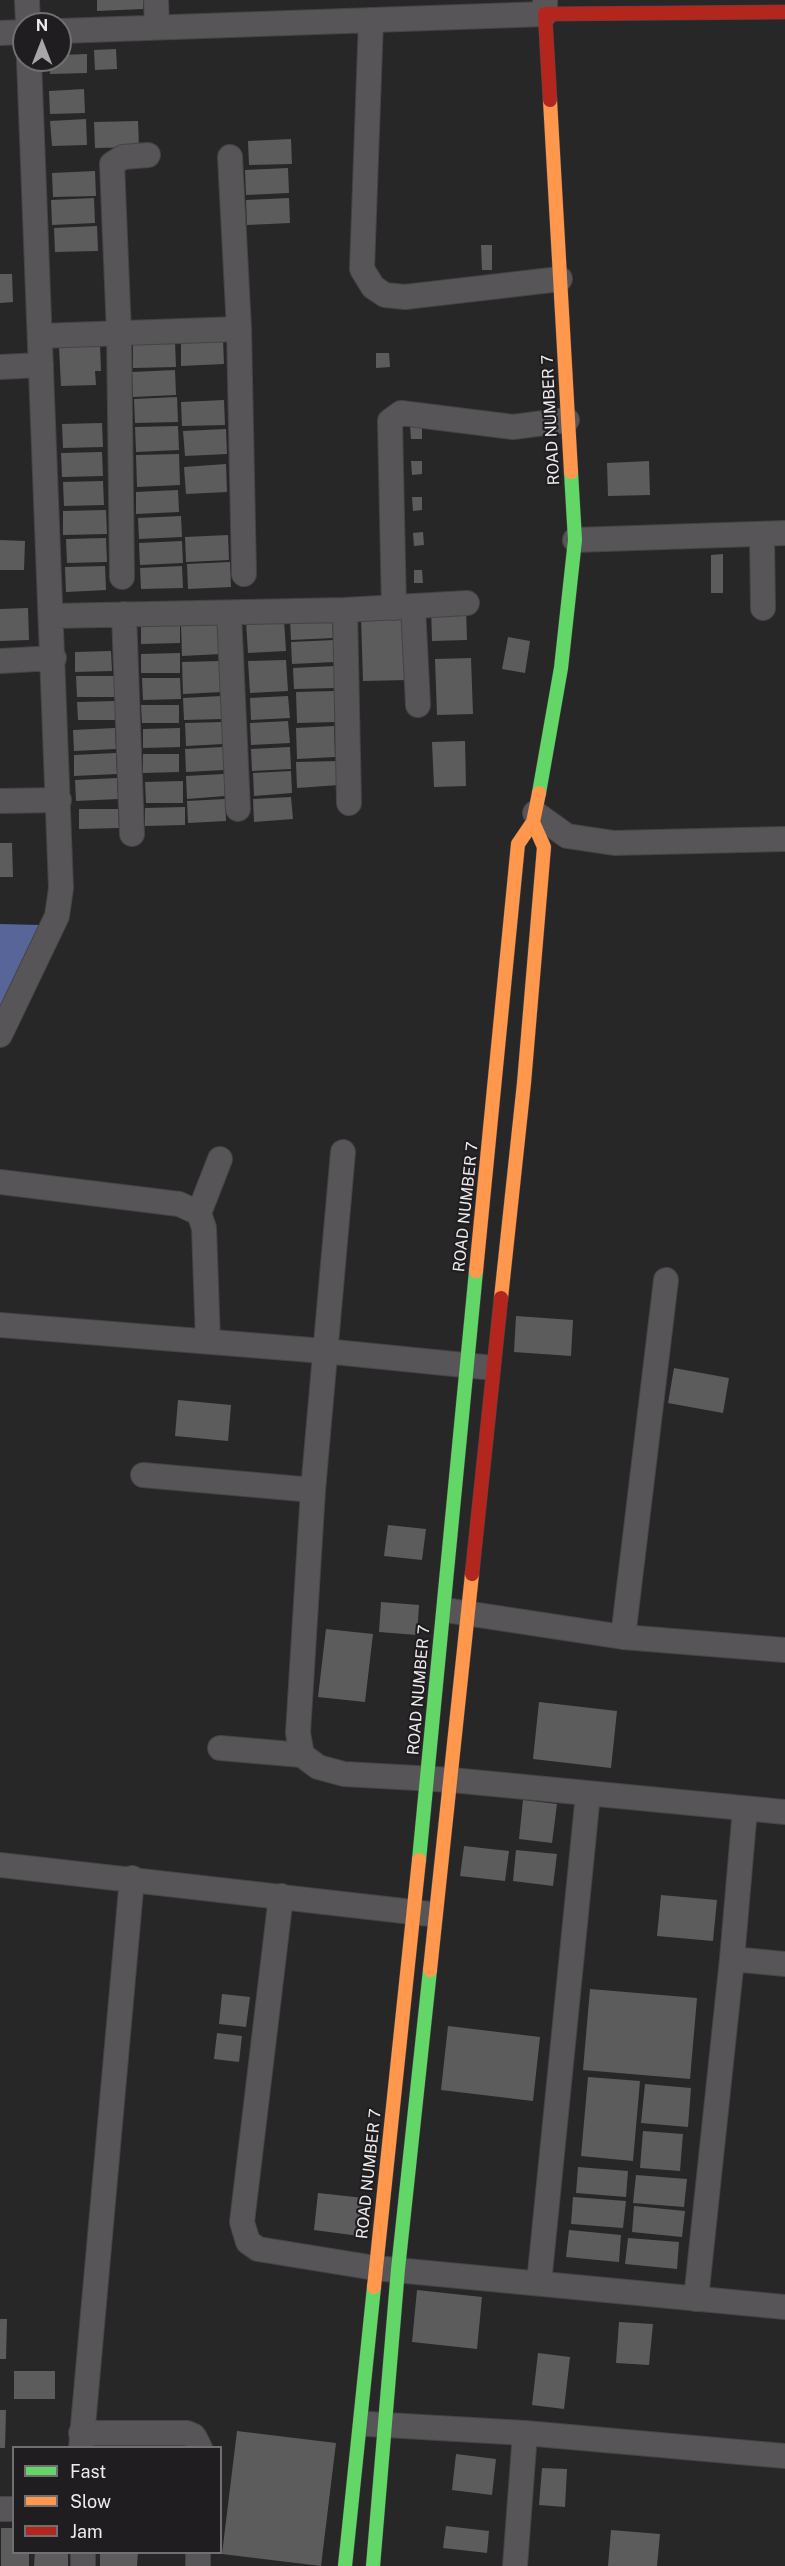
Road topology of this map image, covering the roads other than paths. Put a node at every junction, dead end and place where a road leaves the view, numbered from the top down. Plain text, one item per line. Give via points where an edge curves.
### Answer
1 (156, 0) edge
2 (545, 7) edge
3 (679, 7) edge
4 (408, 9) edge
5 (293, 11) edge
6 (785, 12) edge
7 (371, 20) junction
8 (157, 27) junction
9 (72, 31) edge
10 (29, 72) edge
11 (148, 155) dead end
12 (230, 157) dead end
13 (560, 279) junction
14 (239, 329) junction
15 (119, 333) junction
16 (40, 336) junction
17 (41, 365) junction
18 (0, 367) edge
19 (567, 420) junction
20 (773, 533) edge
21 (575, 540) junction
22 (244, 574) dead end
23 (122, 578) dead end
24 (467, 603) dead end
25 (403, 607) junction
26 (763, 608) dead end
27 (345, 610) junction
28 (229, 613) junction
29 (124, 614) junction
30 (52, 616) junction
31 (54, 658) junction
32 (0, 661) edge
33 (418, 705) dead end
34 (58, 800) junction
35 (0, 801) edge
36 (349, 802) dead end
37 (238, 809) dead end
38 (534, 817) junction
39 (132, 834) dead end
40 (785, 839) edge
41 (0, 1035) edge
42 (343, 1152) dead end
43 (220, 1159) dead end
44 (0, 1182) edge
45 (482, 1209) junction
46 (510, 1210) junction
47 (199, 1213) junction
48 (666, 1280) dead end
49 (0, 1325) edge
50 (208, 1341) junction
51 (324, 1351) junction
52 (467, 1365) junction
53 (493, 1368) junction
54 (142, 1475) dead end
55 (313, 1490) junction
56 (443, 1610) junction
57 (468, 1613) junction
58 (623, 1636) junction
59 (785, 1650) edge
60 (220, 1748) dead end
61 (302, 1755) junction
62 (428, 1779) junction
63 (452, 1780) junction
64 (588, 1794) junction
65 (745, 1809) junction
66 (785, 1812) edge
67 (0, 1864) edge
68 (132, 1878) junction
69 (281, 1896) junction
70 (413, 1912) junction
71 (437, 1915) junction
72 (732, 1959) junction
73 (785, 1964) edge
74 (387, 2268) junction
75 (539, 2283) junction
76 (696, 2299) junction
77 (785, 2307) edge
78 (360, 2423) junction
79 (384, 2426) junction
80 (525, 2433) junction
81 (81, 2440) edge
82 (199, 2446) edge
83 (785, 2456) edge
84 (345, 2566) edge
85 (373, 2566) edge
86 (515, 2566) edge

1 - 8 street
2 - 3 street
2 - 4 street
2 - 13 street, ROAD NUMBER 7
3 - 6 street
4 - 7 street
5 - 7 street
5 - 8 street
7 - 13 street via 362,269 372,287 386,295 405,297
8 - 9 street
10 - 16 street
11 - 15 street via 123,157 112,164
12 - 14 street
13 - 19 street, ROAD NUMBER 7
14 - 15 street
14 - 22 street
15 - 16 street
15 - 23 street
16 - 17 street
17 - 18 street
17 - 30 street
19 - 21 street, ROAD NUMBER 7
19 - 25 street via 513,427 401,412 390,421
20 - 21 street
20 - 26 street
21 - 38 street, ROAD NUMBER 7 via 561,668
24 - 25 street
25 - 27 street
25 - 33 street
27 - 28 street
27 - 36 street
28 - 29 street
28 - 37 street
29 - 30 street
29 - 39 street
30 - 31 street
31 - 32 street
31 - 34 street
34 - 35 street
34 - 41 street via 61,888 57,916
38 - 40 street via 567,836 614,843
38 - 45 street, ROAD NUMBER 7 via 518,844
38 - 46 street, ROAD NUMBER 7 via 544,847
42 - 51 street
43 - 47 street
44 - 47 street via 179,1204
45 - 46 street
45 - 52 street, ROAD NUMBER 7
46 - 53 street, ROAD NUMBER 7
47 - 50 street via 204,1228
48 - 58 street
49 - 50 street
50 - 51 street
51 - 52 street
51 - 55 street
52 - 53 street
52 - 56 street, ROAD NUMBER 7
53 - 57 street, ROAD NUMBER 7
54 - 55 street
55 - 61 street via 298,1733
56 - 57 street
56 - 62 street, ROAD NUMBER 7
57 - 58 street
57 - 63 street, ROAD NUMBER 7
58 - 59 street
60 - 61 street
61 - 62 street via 318,1767 344,1774
62 - 63 street
62 - 70 street, ROAD NUMBER 7
63 - 64 street
63 - 71 street, ROAD NUMBER 7
64 - 65 street
64 - 75 street
65 - 66 street
65 - 72 street
67 - 68 street
68 - 69 street
68 - 81 street
69 - 70 street
69 - 74 street via 243,2232 258,2249
70 - 71 street
70 - 74 street, ROAD NUMBER 7
71 - 74 street, ROAD NUMBER 7
72 - 73 street
72 - 76 street
74 - 75 street
74 - 78 street, ROAD NUMBER 7
74 - 79 street, ROAD NUMBER 7
75 - 76 street
76 - 77 street
78 - 79 street
78 - 84 street, ROAD NUMBER 7
79 - 80 street
79 - 85 street, ROAD NUMBER 7
80 - 83 street
80 - 86 street
81 - 82 street via 187,2433 194,2436

